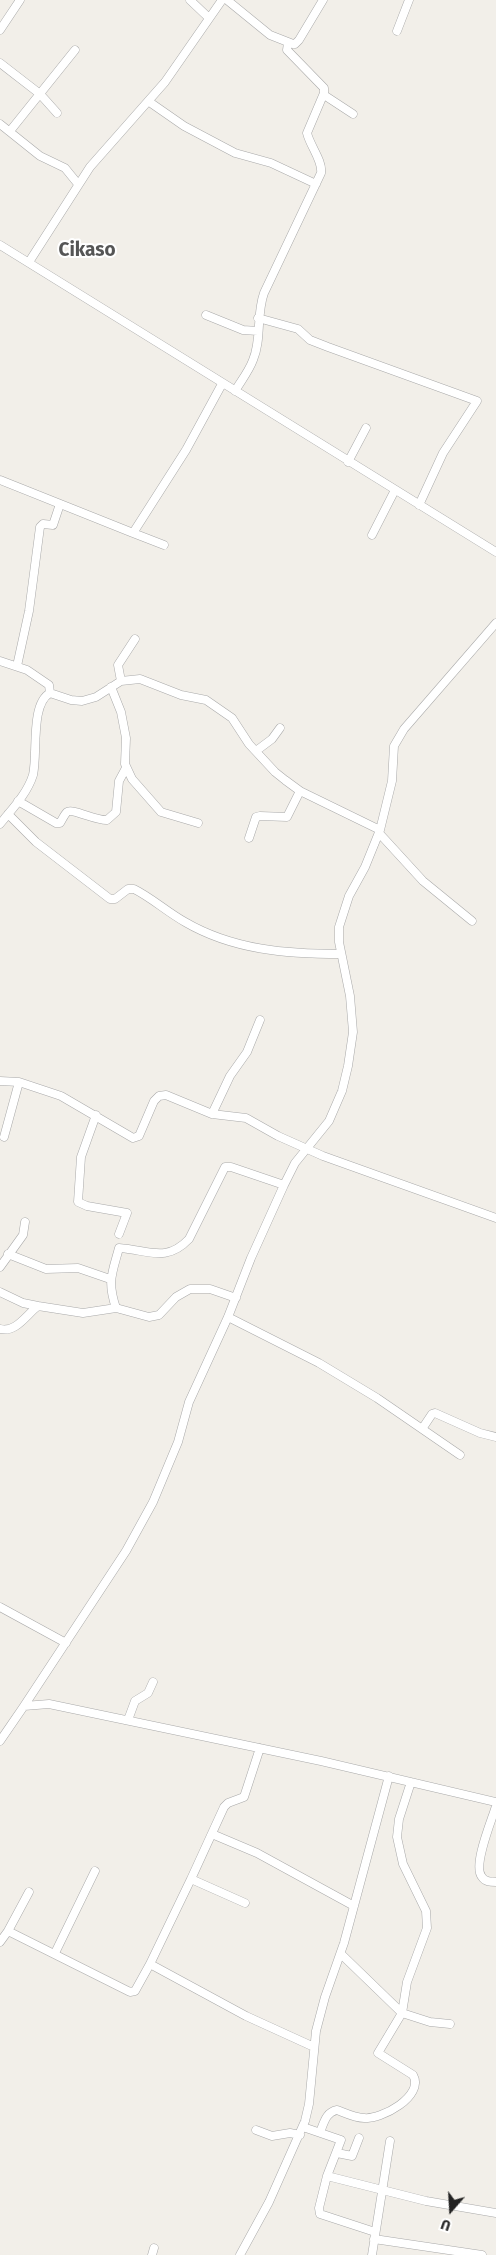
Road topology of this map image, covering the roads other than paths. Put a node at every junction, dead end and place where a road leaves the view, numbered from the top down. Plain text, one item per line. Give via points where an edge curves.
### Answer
1 (190, 0) edge
2 (222, 0) edge
3 (227, 0) edge
4 (323, 0) edge
5 (409, 0) edge
6 (17, 1) edge
7 (208, 18) junction
8 (0, 30) edge
9 (397, 31) dead end
10 (295, 44) junction
11 (75, 50) dead end
12 (0, 63) edge
13 (40, 94) junction
14 (324, 95) junction
15 (148, 101) junction
16 (57, 113) dead end
17 (353, 114) dead end
18 (0, 124) edge
19 (10, 130) junction
20 (78, 184) junction
21 (316, 184) junction
22 (0, 245) edge
23 (29, 262) junction
24 (206, 315) dead end
25 (258, 318) junction
26 (258, 331) junction
27 (222, 384) junction
28 (235, 391) junction
29 (366, 428) dead end
30 (348, 462) junction
31 (0, 480) edge
32 (395, 490) junction
33 (60, 504) junction
34 (420, 505) junction
35 (133, 533) junction
36 (372, 535) dead end
37 (164, 545) dead end
38 (496, 552) edge
39 (496, 623) edge
40 (135, 639) dead end
41 (0, 661) edge
42 (17, 666) junction
43 (121, 681) junction
44 (111, 687) junction
45 (50, 693) junction
46 (280, 728) dead end
47 (256, 751) junction
48 (126, 768) junction
49 (300, 791) junction
50 (18, 801) junction
51 (8, 814) junction
52 (198, 823) dead end
53 (0, 824) edge
54 (379, 832) junction
55 (249, 838) dead end
56 (472, 921) dead end
57 (341, 954) junction
58 (260, 1020) dead end
59 (0, 1081) edge
60 (19, 1082) junction
61 (212, 1114) junction
62 (96, 1115) junction
63 (4, 1138) dead end
64 (306, 1148) junction
65 (284, 1185) junction
66 (496, 1218) edge
67 (25, 1222) dead end
68 (119, 1234) dead end
69 (8, 1254) junction
70 (0, 1267) edge
71 (110, 1280) junction
72 (0, 1292) edge
73 (236, 1298) junction
74 (38, 1306) junction
75 (116, 1308) junction
76 (228, 1317) junction
77 (0, 1329) edge
78 (422, 1429) junction
79 (496, 1437) edge
80 (460, 1455) dead end
81 (0, 1607) edge
82 (66, 1643) junction
83 (153, 1682) dead end
84 (24, 1706) junction
85 (128, 1720) junction
86 (0, 1739) edge
87 (260, 1748) junction
88 (389, 1776) junction
89 (411, 1782) junction
90 (496, 1802) edge
91 (496, 1806) edge
92 (212, 1834) junction
93 (95, 1872) dead end
94 (191, 1879) junction
95 (496, 1882) edge
96 (29, 1892) dead end
97 (244, 1904) dead end
98 (354, 1906) junction
99 (8, 1930) junction
100 (0, 1942) edge
101 (55, 1953) junction
102 (340, 1954) junction
103 (150, 1964) junction
104 (402, 2013) junction
105 (450, 2024) dead end
106 (314, 2047) junction
107 (303, 2127) junction
108 (256, 2130) dead end
109 (320, 2132) junction
110 (300, 2135) junction
111 (359, 2138) dead end
112 (390, 2140) dead end
113 (337, 2153) junction
114 (327, 2176) junction
115 (382, 2189) junction
116 (496, 2213) edge
117 (374, 2236) junction
118 (240, 2255) edge
119 (372, 2255) edge
120 (482, 2255) edge

1 - 7 street
2 - 7 street
3 - 10 street via 270,35
4 - 10 street
5 - 9 street
6 - 8 street
7 - 15 street
10 - 14 street via 288,43 288,53 324,88
11 - 13 street
12 - 13 street
13 - 16 street
13 - 19 street
14 - 17 street
14 - 21 street via 307,133 322,168
15 - 20 street
15 - 21 street via 184,126 235,153 271,163
18 - 19 street
19 - 20 street via 33,151 64,168
20 - 23 street
21 - 25 street via 264,293
22 - 23 street
23 - 27 street
24 - 26 street via 243,330
25 - 26 street
25 - 34 street via 298,329 310,340 477,401 443,453
26 - 28 street via 254,360
27 - 28 street
27 - 35 street via 186,450
28 - 30 street
29 - 30 street
30 - 32 street
31 - 33 street
32 - 34 street
32 - 36 street
33 - 35 street
33 - 42 street via 54,526 43,524 40,527 29,611
34 - 38 street
35 - 37 street
39 - 54 street via 397,738 392,781
40 - 43 street via 118,665
41 - 42 street
42 - 45 street via 49,685
43 - 44 street
43 - 47 street via 140,679 181,695 206,700 232,718
44 - 45 street via 82,701
44 - 48 street via 120,706 126,738
45 - 50 street via 41,702 32,775
46 - 47 street
47 - 49 street via 275,772
48 - 50 street via 119,781 116,812 107,820 71,811 56,823
48 - 52 street via 132,780 161,812
49 - 54 street
49 - 55 street via 287,817 256,817
50 - 51 street
51 - 53 street
51 - 57 street via 36,842 110,899 134,889 217,938 294,954
54 - 56 street via 423,881
54 - 57 street via 343,911 338,942
57 - 64 street via 350,996 352,1032 348,1066 329,1121
58 - 61 street via 247,1052 230,1076
59 - 60 street
60 - 62 street via 61,1096
60 - 63 street
61 - 62 street via 163,1095 154,1102 139,1136 133,1138
61 - 64 street via 246,1118
62 - 68 street via 80,1157 78,1202 127,1212
64 - 65 street
64 - 66 street
65 - 71 street via 231,1167 225,1168 189,1239 180,1248 168,1254 120,1248
65 - 73 street via 250,1258
67 - 69 street via 24,1235
69 - 70 street
69 - 71 street via 51,1270 78,1268
71 - 75 street
72 - 74 street
73 - 75 street via 210,1289 190,1289 176,1297 159,1315 149,1317
73 - 76 street
74 - 75 street via 83,1313
74 - 77 street via 14,1328
76 - 78 street via 319,1363
76 - 82 street via 189,1402 178,1442 153,1502 136,1535
78 - 79 street via 435,1413
78 - 80 street
81 - 82 street
82 - 84 street
83 - 85 street via 148,1693 135,1701
84 - 85 street via 50,1704
84 - 86 street
85 - 87 street
87 - 88 street
87 - 92 street via 244,1797 228,1803
88 - 89 street
88 - 98 street
89 - 90 street
89 - 104 street via 399,1820 398,1837 403,1864 426,1911 427,1922 407,1982
91 - 95 street via 479,1866 484,1880
92 - 94 street
92 - 98 street via 264,1856
93 - 101 street
94 - 97 street
94 - 103 street
96 - 99 street
98 - 102 street
99 - 100 street
99 - 101 street
101 - 103 street via 130,1992 135,1991
102 - 104 street
102 - 106 street via 325,1997
103 - 106 street via 246,2016
104 - 105 street via 430,2022
104 - 109 street via 378,2053 413,2075 415,2089 395,2108 372,2118 333,2111
106 - 107 street via 310,2104
107 - 109 street
107 - 110 street
108 - 110 street via 276,2136
109 - 113 street via 341,2140
110 - 118 street
111 - 113 street via 352,2156
112 - 115 street
113 - 114 street
114 - 115 street
114 - 117 street via 320,2214
115 - 116 street
115 - 117 street
117 - 119 street
117 - 120 street

